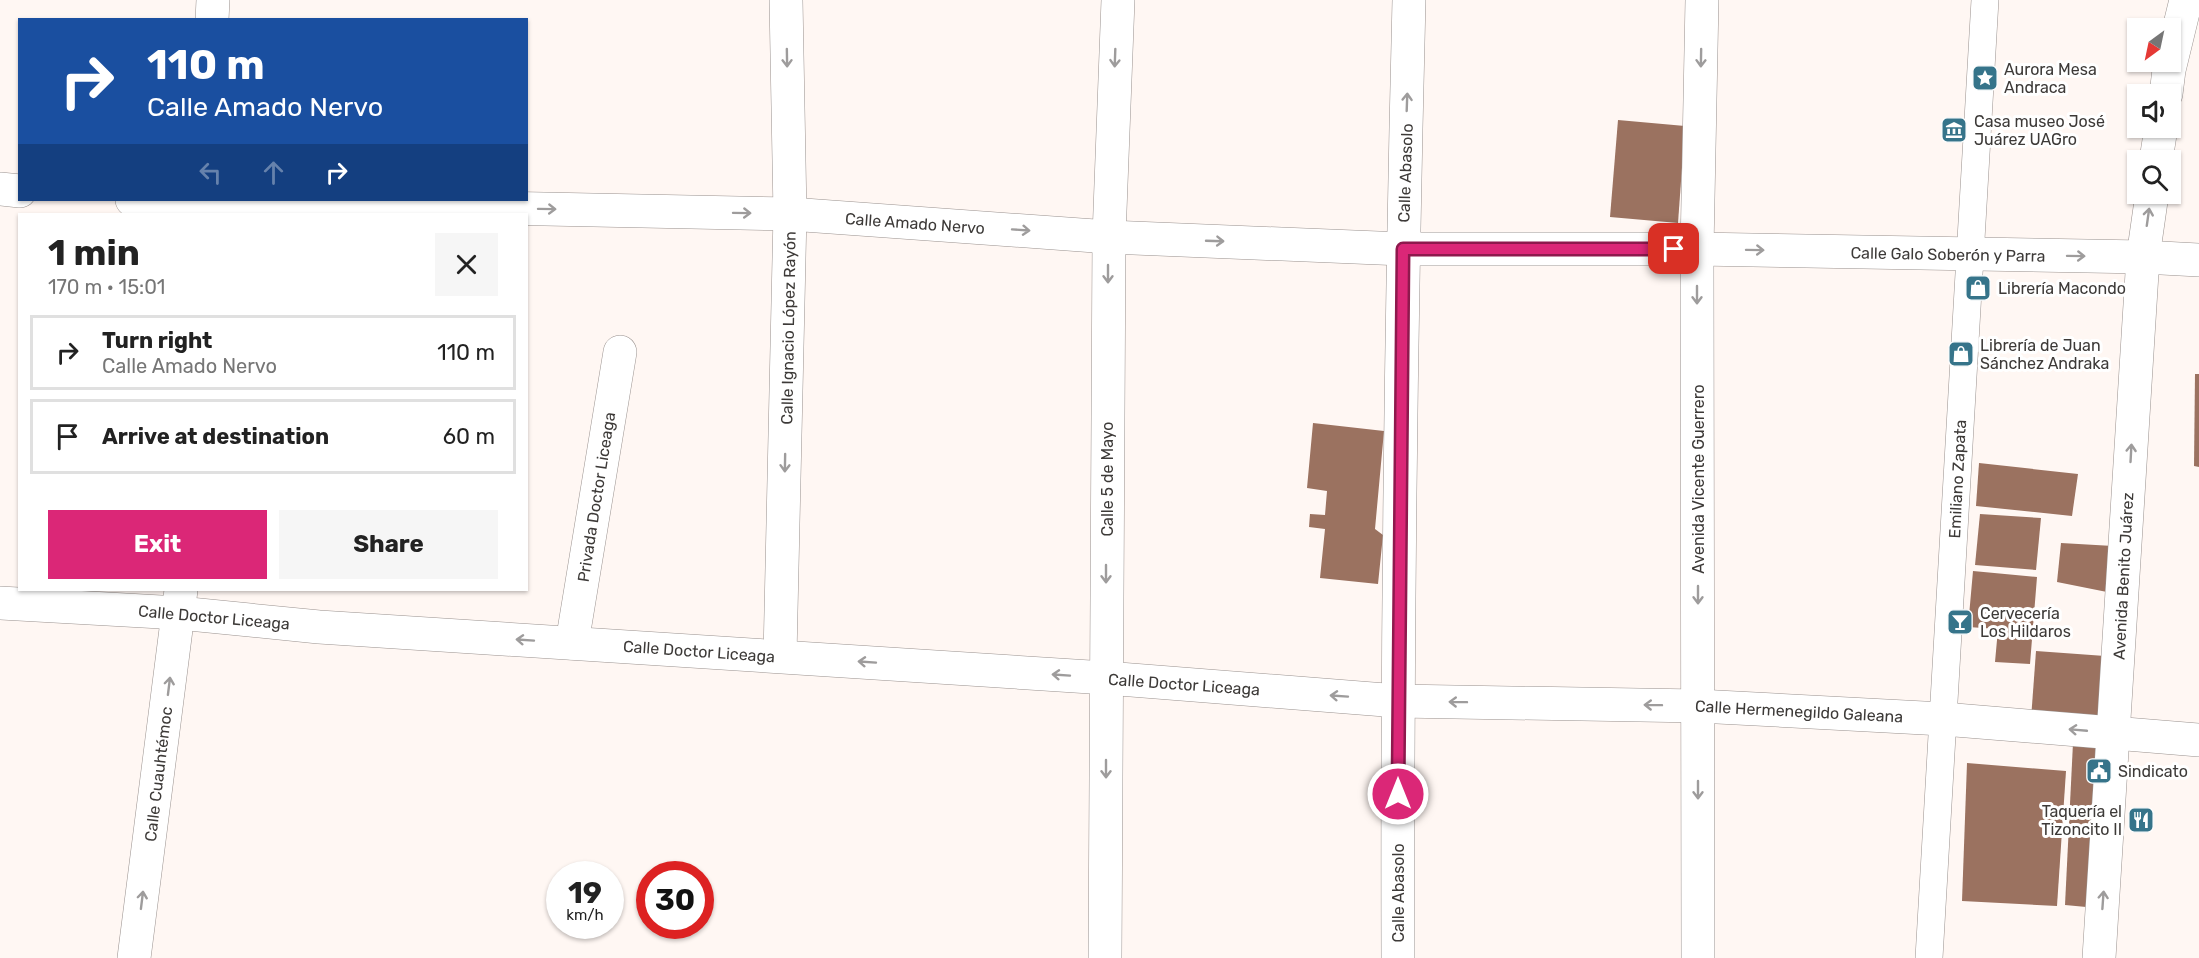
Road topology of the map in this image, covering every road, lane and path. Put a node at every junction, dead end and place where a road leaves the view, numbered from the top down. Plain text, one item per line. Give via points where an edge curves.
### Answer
1 (213, 0) edge
2 (786, 0) edge
3 (1118, 0) edge
4 (1409, 0) edge
5 (1702, 0) edge
6 (1986, 0) edge
7 (2186, 0) edge
8 (212, 18) edge
9 (2167, 84) edge
10 (0, 189) edge
11 (18, 191) edge
12 (144, 201) edge
13 (2151, 204) edge
14 (201, 206) edge
15 (790, 214) junction
16 (1108, 237) junction
17 (1403, 249) junction
18 (1697, 249) junction
19 (1970, 255) junction
20 (2143, 257) junction
21 (2199, 260) edge
22 (620, 352) dead end
23 (180, 601) edge
24 (0, 603) edge
25 (572, 643) junction
26 (780, 656) junction
27 (1106, 678) junction
28 (1398, 701) junction
29 (1698, 706) junction
30 (1943, 719) junction
31 (2114, 733) junction
32 (2199, 740) edge
33 (134, 958) edge
34 (1105, 958) edge
35 (1398, 958) edge
36 (1698, 958) edge
37 (1929, 958) edge
38 (2099, 958) edge

1 - 8 street
2 -> 15 street, Calle Ignacio López Rayón
3 -> 16 street, Calle 5 de Mayo
17 -> 4 street, Calle Abasolo
5 -> 18 street, Avenida Vicente Guerrero
6 - 19 street, Emiliano Zapata
7 - 9 street
10 - 11 street
12 - 14 street, Calle Amado Nervo
20 -> 13 street, Avenida Benito Juárez
14 -> 15 street, Calle Amado Nervo via 294,204
15 -> 16 street, Calle Amado Nervo
15 -> 26 street, Calle Ignacio López Rayón
16 -> 17 street, Calle Amado Nervo
16 -> 27 street, Calle 5 de Mayo
17 - 18 street, Calle Amado Nervo
17 - 28 street, Calle Abasolo
18 -> 19 street, Calle Galo Soberón y Parra
18 -> 29 street, Avenida Vicente Guerrero
19 -> 20 street, Calle Galo Soberón y Parra
19 - 30 street, Emiliano Zapata
20 - 21 street, Calle Galo Soberón y Parra
31 -> 20 street, Avenida Benito Juárez
22 - 25 street, Privada Doctor Liceaga
23 - 24 street, Calle Doctor Liceaga
25 -> 23 street, Calle Doctor Liceaga via 319,627
33 -> 23 street, Calle Cuauhtémoc
25 - 26 street, Calle Doctor Liceaga
27 -> 26 street, Calle Doctor Liceaga
28 -> 27 street, Calle Doctor Liceaga
27 -> 34 street, Calle 5 de Mayo
29 -> 28 street, Calle Hermenegildo Galeana
28 - 35 street, Calle Abasolo
29 - 30 street, Calle Hermenegildo Galeana
29 -> 36 street, Avenida Vicente Guerrero
31 -> 30 street, Calle Hermenegildo Galeana
30 - 37 street, Emiliano Zapata
31 - 32 street, Calle Hermenegildo Galeana
38 -> 31 street, Avenida Benito Juárez

